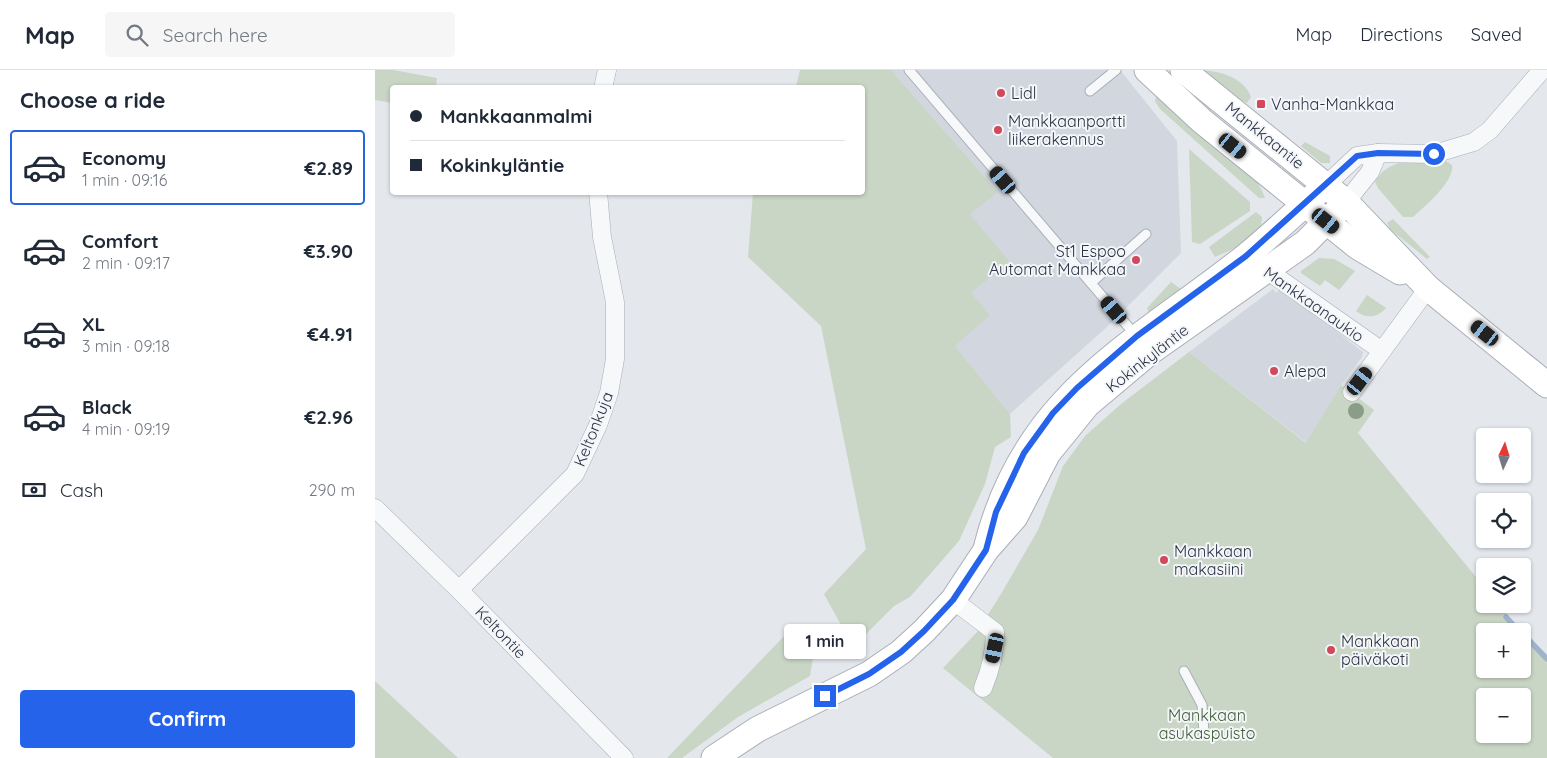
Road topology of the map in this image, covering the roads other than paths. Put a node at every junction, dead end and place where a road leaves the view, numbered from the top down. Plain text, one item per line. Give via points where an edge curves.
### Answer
1 (607, 70) edge
2 (909, 70) edge
3 (1116, 70) edge
4 (1147, 70) edge
5 (1183, 70) edge
6 (1542, 70) edge
7 (604, 85) edge
8 (1090, 91) dead end
9 (1378, 153) junction
10 (1325, 185) junction
11 (598, 195) edge
12 (1346, 202) junction
13 (1305, 204) junction
14 (1326, 221) junction
15 (1146, 234) dead end
16 (1256, 263) junction
17 (1091, 283) junction
18 (1428, 288) junction
19 (1144, 344) junction
20 (1382, 351) junction
21 (1547, 385) edge
22 (1352, 392) dead end
23 (375, 508) edge
24 (459, 590) junction
25 (953, 600) junction
26 (1184, 671) dead end
27 (983, 688) dead end
28 (1204, 733) dead end
29 (624, 758) edge
30 (714, 758) edge

1 - 7 street
2 - 17 lane
3 - 8 lane
4 - 13 main road, Mankkaantie via 1201,121
5 - 10 main road, Mankkaantie
6 - 9 street via 1489,130 1474,142 1434,154
9 - 10 street via 1357,156
9 - 12 street via 1371,172
10 - 12 main road, Mankkaantie
10 - 13 main road, Kokinkyläntie
11 - 24 street, Keltonkuja via 615,302 615,359 609,394 575,474
12 - 14 main road, Kokinkyläntie
12 - 18 main road, Mankkaantie
13 - 14 main road, Mankkaantie
13 - 16 main road, Kokinkyläntie
14 - 16 main road, Kokinkyläntie via 1305,243
14 - 18 main road, Mankkaantie via 1358,247
15 - 17 lane
16 - 19 main road, Kokinkyläntie
16 - 20 street, Mankkaanaukio
17 - 19 lane
18 - 20 street, Mankkaanaukio
18 - 21 main road
19 - 25 main road, Kokinkyläntie via 1062,434 1048,453 1015,517 986,550
20 - 22 street, Mankkaanaukio
23 - 24 street, Keltontie
24 - 29 street, Keltontie
25 - 27 street via 995,632 991,668
25 - 30 main road, Kokinkyläntie via 907,647 876,670 758,729
26 - 28 lane via 1202,705

